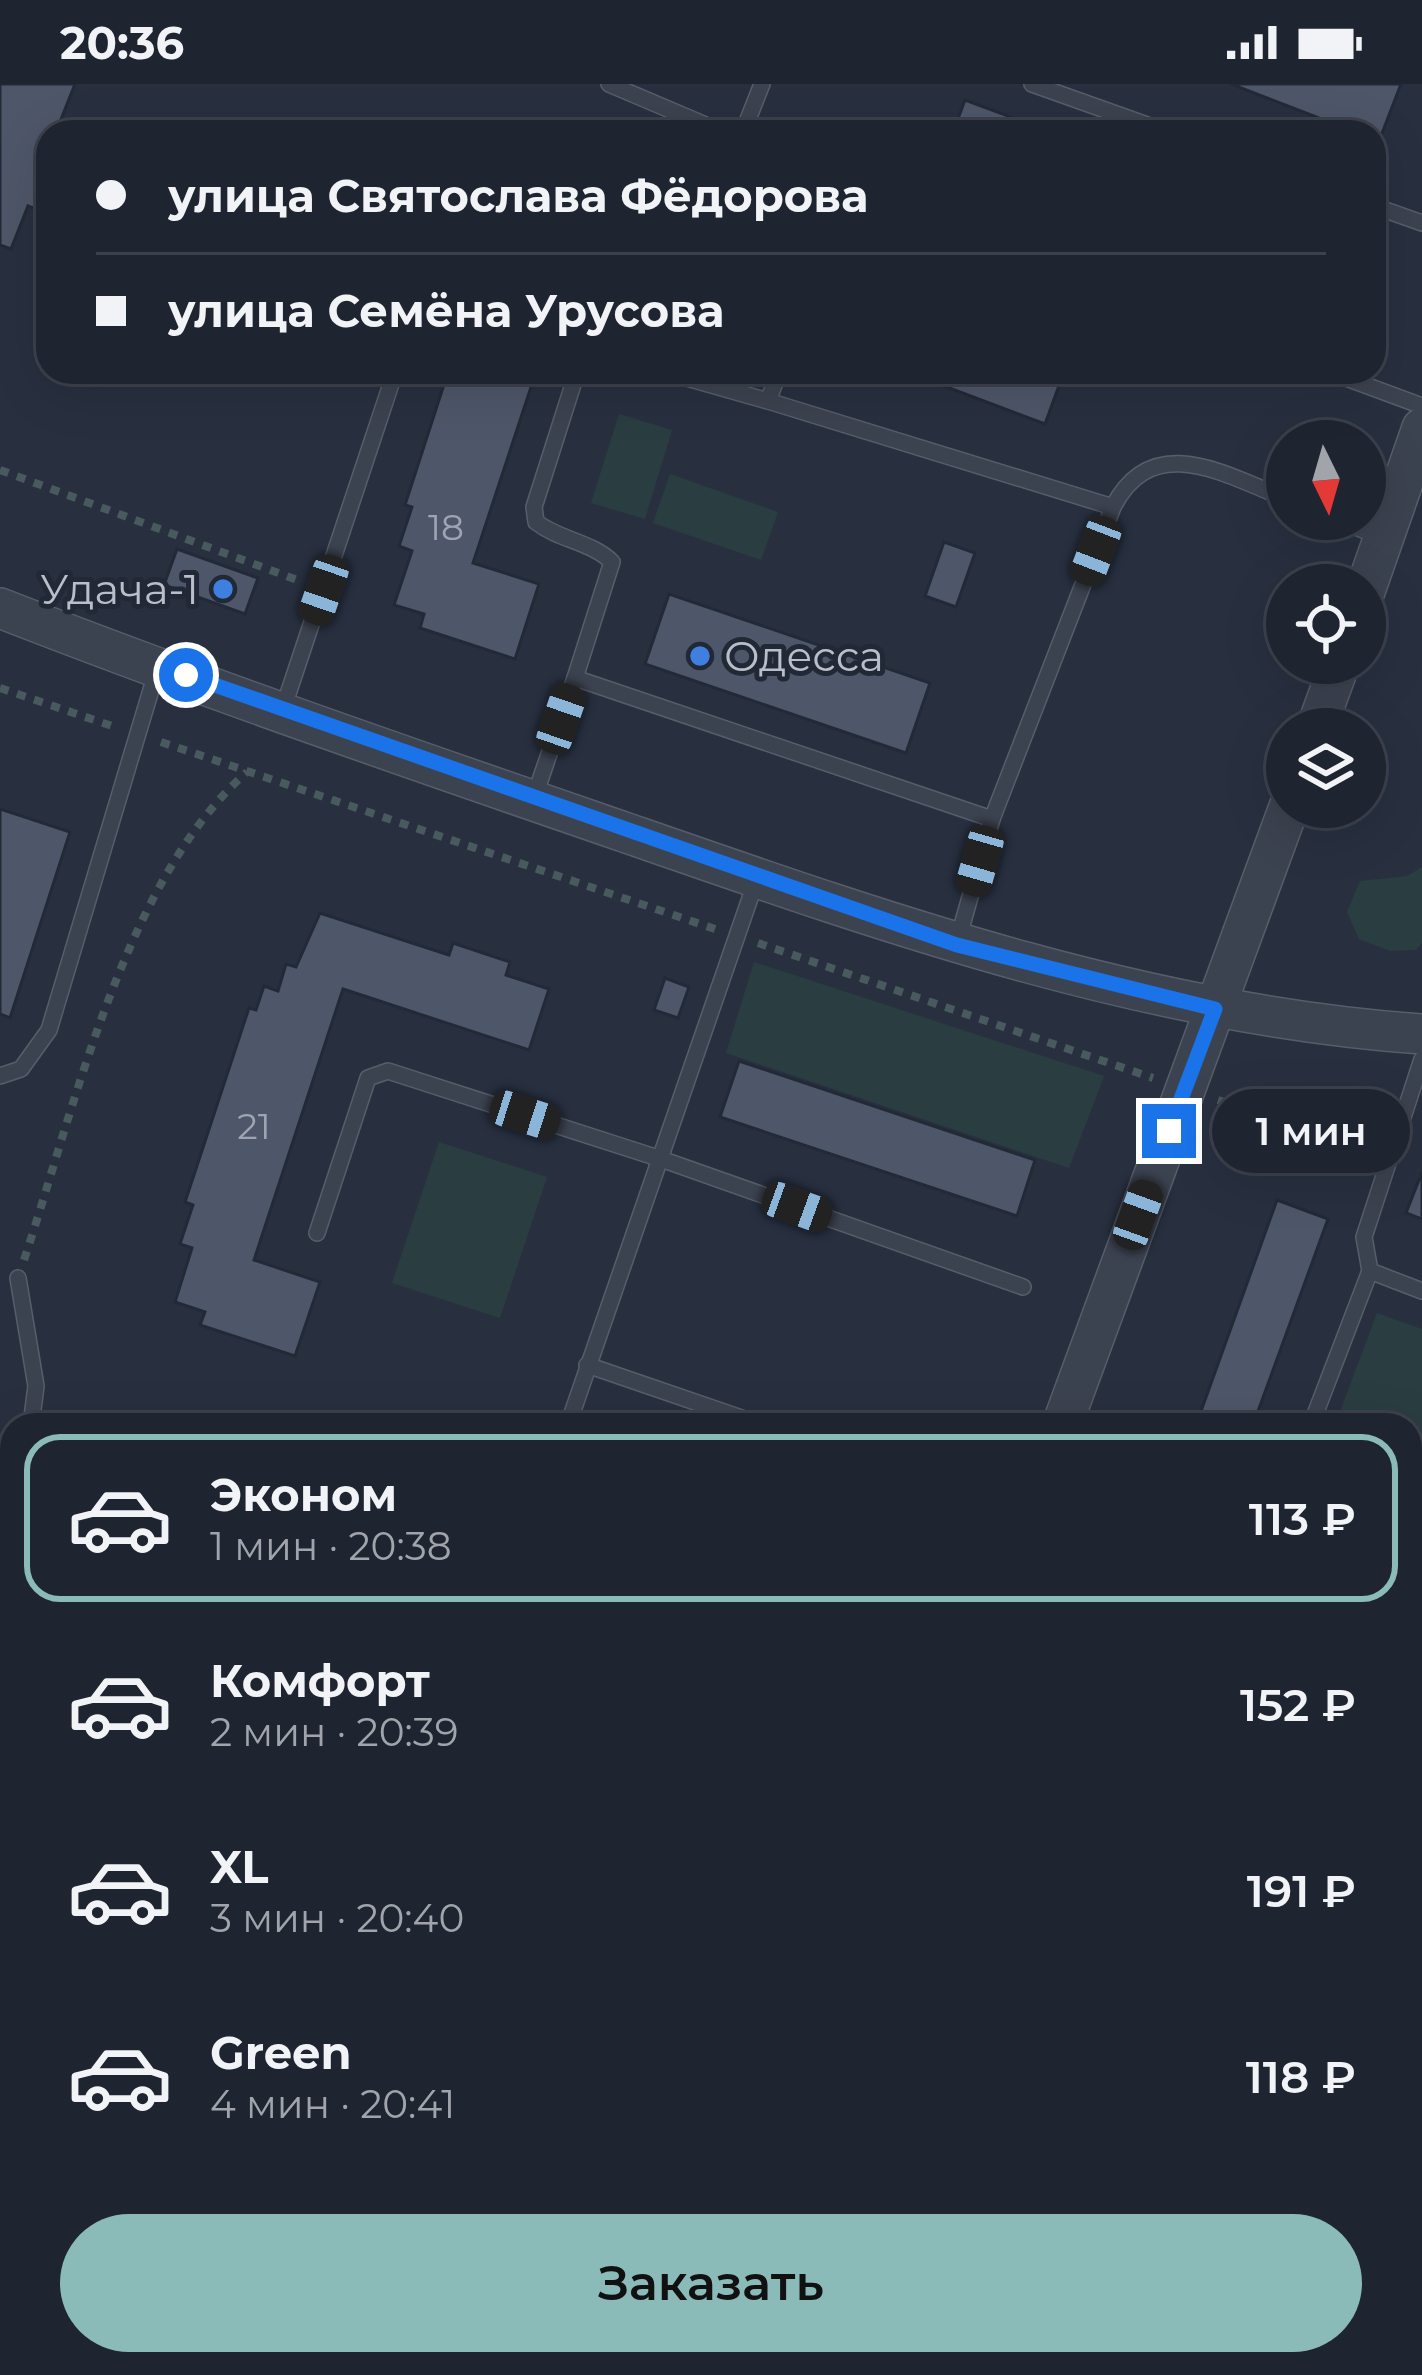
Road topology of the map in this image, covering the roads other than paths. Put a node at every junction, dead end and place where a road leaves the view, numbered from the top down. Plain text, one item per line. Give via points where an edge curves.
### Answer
1 (609, 84) edge
2 (762, 84) edge
3 (1032, 84) edge
4 (694, 120) edge
5 (748, 120) edge
6 (1133, 120) edge
7 (1386, 210) edge
8 (1422, 223) edge
9 (391, 384) edge
10 (573, 384) edge
11 (710, 384) edge
12 (774, 384) edge
13 (1362, 384) edge
14 (768, 400) junction
15 (1422, 406) edge
16 (1422, 428) edge
17 (1266, 491) edge
18 (1113, 507) junction
19 (1386, 532) edge
20 (0, 608) edge
21 (158, 665) junction
22 (575, 678) junction
23 (283, 709) junction
24 (533, 801) junction
25 (992, 819) junction
26 (1280, 828) edge
27 (757, 878) junction
28 (957, 945) junction
29 (1215, 1009) junction
30 (1422, 1034) edge
31 (1422, 1059) edge
32 (0, 1076) edge
33 (661, 1159) junction
34 (317, 1233) dead end
35 (1370, 1271) junction
36 (18, 1278) road end
37 (1023, 1287) dead end
38 (1422, 1291) edge
39 (587, 1365) junction
40 (33, 1413) edge
41 (572, 1413) edge
42 (727, 1413) edge
43 (1066, 1413) edge
44 (1316, 1413) edge

1 - 4 lane
2 - 5 lane
3 - 6 lane
7 - 8 lane
9 - 23 lane
10 - 22 lane via 534,507 536,522 550,533 612,562
11 - 14 lane
12 - 14 lane
13 - 15 lane
14 - 18 lane
16 - 19 street
17 - 18 lane via 1173,460 1131,480
18 - 25 lane
20 - 21 street
21 - 23 street
21 - 32 lane via 49,1030 21,1070
22 - 24 lane
22 - 25 lane
23 - 24 street
24 - 27 street
25 - 28 lane
26 - 29 street
27 - 28 street
27 - 33 lane
28 - 29 street
29 - 30 street
29 - 43 street
31 - 35 lane via 1364,1237
33 - 34 lane via 388,1071 368,1078
33 - 37 lane
33 - 39 lane
35 - 38 lane
35 - 44 lane
36 - 40 lane via 36,1386
39 - 41 lane
39 - 42 lane

